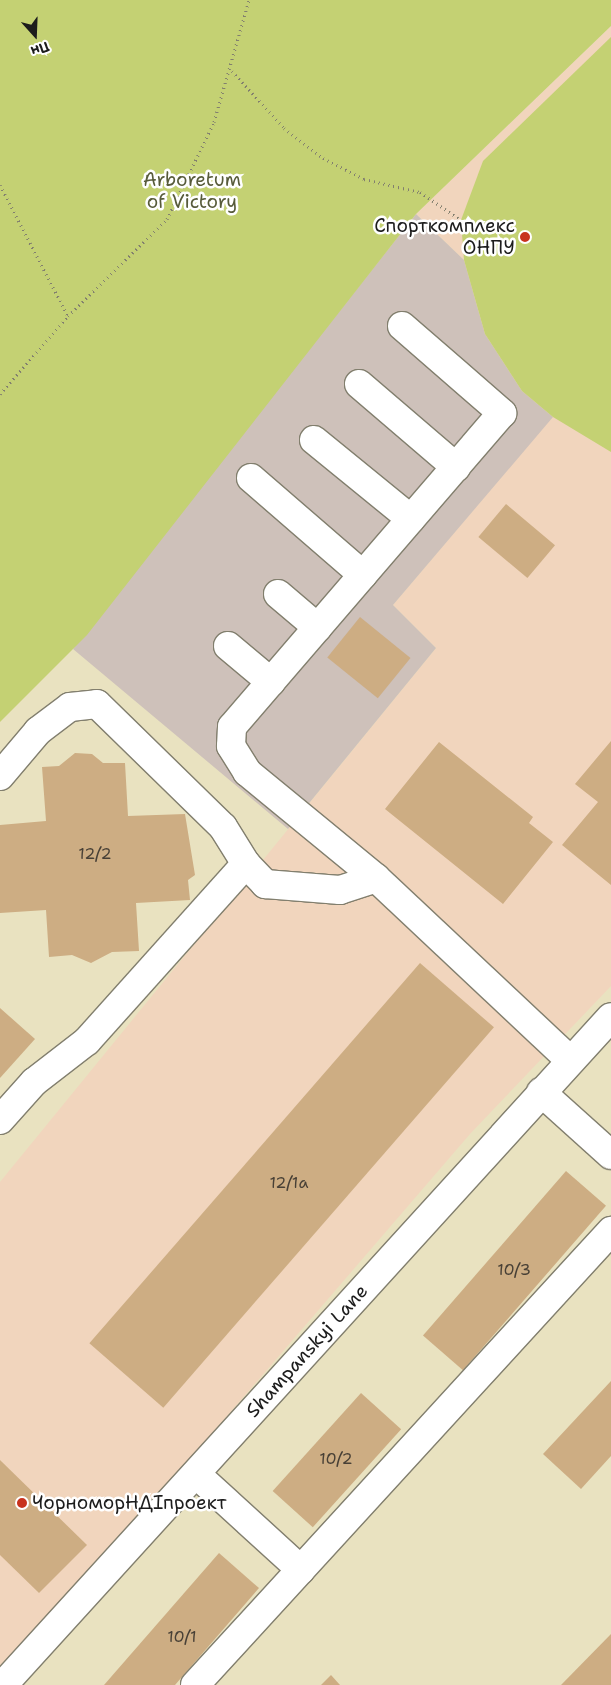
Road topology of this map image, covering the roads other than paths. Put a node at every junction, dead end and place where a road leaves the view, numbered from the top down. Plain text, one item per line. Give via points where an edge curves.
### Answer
1 (402, 326) dead end
2 (359, 384) dead end
3 (314, 440) dead end
4 (456, 467) junction
5 (250, 478) dead end
6 (411, 519) junction
7 (363, 575) junction
8 (278, 594) dead end
9 (318, 628) junction
10 (228, 646) dead end
11 (271, 682) junction
12 (0, 776) edge
13 (246, 864) junction
14 (376, 878) junction
15 (611, 1017) edge
16 (569, 1060) junction
17 (541, 1092) junction
18 (0, 1120) edge
19 (611, 1155) edge
20 (611, 1231) edge
21 (196, 1474) junction
22 (300, 1570) junction
23 (3, 1685) edge
24 (196, 1685) edge

1 - 4 street via 502,413
2 - 4 street
3 - 6 street
4 - 6 street
5 - 7 street
6 - 7 street
7 - 9 street
8 - 9 street
9 - 11 street
10 - 11 street
11 - 14 street via 232,727 231,746 247,772
12 - 13 street via 38,731 70,707 97,704 223,826
13 - 14 street via 265,884 307,890 340,890
13 - 18 street via 86,1041 34,1082
14 - 16 street
15 - 16 street, Shampanskyi Lane
16 - 17 street, Shampanskyi Lane
17 - 19 street
17 - 21 street, Shampanskyi Lane
20 - 22 street
21 - 22 street
21 - 23 street, Shampanskyi Lane
22 - 24 street

